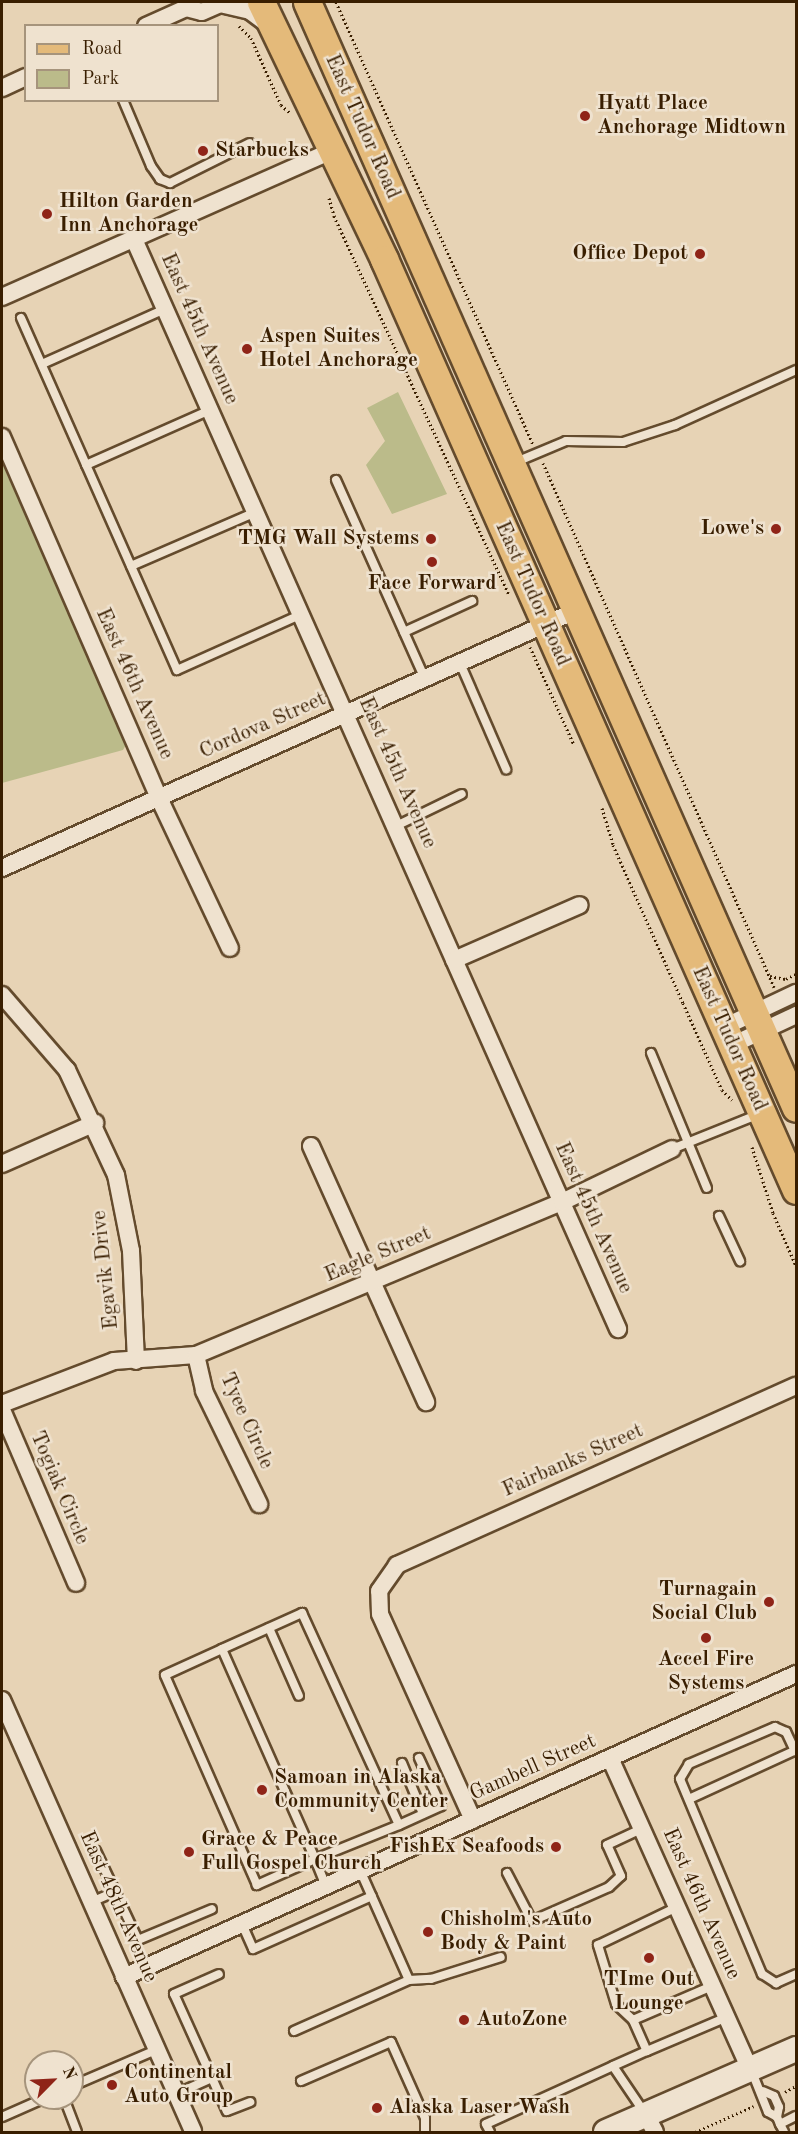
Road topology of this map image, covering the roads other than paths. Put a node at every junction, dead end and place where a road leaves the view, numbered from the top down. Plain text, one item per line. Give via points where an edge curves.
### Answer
1 (261, 2) edge
2 (307, 2) edge
3 (188, 5) edge
4 (150, 24) edge
5 (276, 34) junction
6 (24, 78) edge
7 (2, 88) edge
8 (124, 102) edge
9 (250, 143) dead end
10 (331, 151) junction
11 (133, 237) junction
12 (384, 260) junction
13 (2, 297) edge
14 (165, 309) junction
15 (21, 318) dead end
16 (42, 364) junction
17 (796, 370) edge
18 (210, 410) junction
19 (2, 437) edge
20 (86, 465) junction
21 (510, 465) junction
22 (336, 480) dead end
23 (256, 512) junction
24 (130, 566) junction
25 (472, 601) dead end
26 (575, 611) junction
27 (302, 613) junction
28 (545, 625) junction
29 (404, 632) junction
30 (460, 663) junction
31 (425, 679) junction
32 (347, 713) junction
33 (506, 769) dead end
34 (462, 794) dead end
35 (158, 796) junction
36 (396, 826) junction
37 (2, 868) edge
38 (580, 905) dead end
39 (230, 948) dead end
40 (454, 960) junction
41 (796, 993) edge
42 (2, 995) edge
43 (796, 1015) edge
44 (758, 1022) junction
45 (728, 1036) junction
46 (651, 1053) dead end
47 (796, 1108) edge
48 (762, 1113) junction
49 (95, 1123) junction
50 (690, 1142) junction
51 (311, 1146) dead end
52 (672, 1149) joint
53 (2, 1164) edge
54 (707, 1188) dead end
55 (796, 1190) edge
56 (562, 1202) junction
57 (719, 1216) dead end
58 (740, 1261) dead end
59 (372, 1281) junction
60 (618, 1329) dead end
61 (196, 1355) junction
62 (136, 1361) junction
63 (796, 1386) edge
64 (426, 1402) dead end
65 (2, 1404) edge
66 (2, 1410) edge
67 (259, 1504) dead end
68 (76, 1583) dead end
69 (269, 1628) junction
70 (222, 1649) junction
71 (796, 1674) edge
72 (299, 1696) dead end
73 (2, 1700) edge
74 (6, 1721) edge
75 (796, 1751) edge
76 (419, 1758) dead end
77 (610, 1758) junction
78 (402, 1763) dead end
79 (689, 1799) junction
80 (423, 1814) junction
81 (473, 1820) junction
82 (399, 1825) junction
83 (642, 1829) junction
84 (96, 1851) dead end
85 (315, 1859) junction
86 (360, 1870) junction
87 (507, 1874) dead end
88 (326, 1886) junction
89 (116, 1892) junction
90 (372, 1896) junction
91 (91, 1902) junction
92 (677, 1907) junction
93 (212, 1909) dead end
94 (242, 1924) junction
95 (501, 1957) dead end
96 (219, 1974) dead end
97 (796, 1974) edge
98 (124, 1977) junction
99 (409, 1980) junction
100 (712, 1986) junction
101 (727, 2017) junction
102 (633, 2020) junction
103 (294, 2031) dead end
104 (796, 2049) edge
105 (156, 2050) junction
106 (647, 2051) junction
107 (613, 2066) junction
108 (750, 2069) junction
109 (212, 2078) junction
110 (84, 2081) edge
111 (301, 2081) dead end
112 (763, 2091) junction
113 (176, 2094) junction
114 (250, 2102) dead end
115 (24, 2107) edge
116 (68, 2110) edge
117 (796, 2116) edge
118 (2, 2117) edge
119 (650, 2124) edge
120 (780, 2124) edge
121 (77, 2133) edge
122 (193, 2133) edge
123 (425, 2133) edge
124 (490, 2133) edge
125 (606, 2133) edge

1 - 5 main road, East Tudor Road
2 - 21 main road, East Tudor Road
3 - 4 street
3 - 5 street via 202,12 220,4 250,11
5 - 10 main road, East Tudor Road
6 - 7 street
8 - 9 lane via 160,179 170,183
10 - 11 street
10 - 12 main road, East Tudor Road
11 - 13 street
11 - 14 street, East 45th Avenue
12 - 21 main road via 424,316 485,458
12 - 28 main road, East Tudor Road
14 - 16 lane
14 - 18 street, East 45th Avenue
15 - 16 lane
16 - 20 lane
17 - 21 lane via 675,425 623,442 566,441
18 - 20 lane
18 - 23 street, East 45th Avenue
19 - 35 street, East 46th Avenue
20 - 24 lane
21 - 26 main road, East Tudor Road
22 - 29 lane
23 - 24 lane
23 - 27 street, East 45th Avenue
24 - 27 lane via 177,670
25 - 29 lane
26 - 28 street, Cordova Street
26 - 44 main road, East Tudor Road
27 - 32 street, East 45th Avenue
28 - 30 street, Cordova Street
28 - 45 main road, East Tudor Road
29 - 31 lane
30 - 31 street, Cordova Street
30 - 33 lane
31 - 32 street, Cordova Street
32 - 35 street, Cordova Street
32 - 36 street, East 45th Avenue
34 - 36 lane
35 - 37 street, Cordova Street
35 - 39 street, East 46th Avenue
36 - 40 street, East 45th Avenue
38 - 40 street
40 - 56 street, East 45th Avenue
41 - 44 street
42 - 49 street, Egavik Drive via 67,1070
43 - 44 street
44 - 45 street
44 - 47 main road, East Tudor Road
45 - 48 main road, East Tudor Road
46 - 50 lane
48 - 50 lane, Eagle Street
48 - 55 main road, East Tudor Road
49 - 53 street
49 - 62 street, Egavik Drive via 116,1174 131,1251
50 - 52 lane, Eagle Street
50 - 54 lane
51 - 59 street
52 - 56 street, Eagle Street
56 - 59 street, Eagle Street
56 - 60 street, East 45th Avenue
57 - 58 lane
59 - 61 street, Eagle Street
59 - 64 street
61 - 62 street, Eagle Street
61 - 67 street, Tyee Circle via 204,1390
62 - 65 street, Eagle Street via 114,1361
63 - 81 street, Fairbanks Street via 397,1565 379,1591 380,1614
66 - 68 street, Togiak Circle
69 - 70 lane
69 - 72 lane
69 - 82 lane via 302,1613
70 - 85 lane
70 - 85 lane via 165,1675 257,1885
71 - 77 street, Gambell Street
73 - 74 street, East 48th Avenue
74 - 91 street, East 48th Avenue
75 - 79 lane
75 - 79 lane via 786,1732 775,1727 689,1764 680,1779
76 - 80 lane via 441,1806
77 - 81 street, Gambell Street
77 - 83 street, East 46th Avenue
78 - 80 lane
79 - 97 lane via 762,1974 776,1983
80 - 82 lane
81 - 86 street, Gambell Street
82 - 85 lane
83 - 87 lane via 607,1845 621,1876 609,1887 532,1921
83 - 92 street, East 46th Avenue
84 - 89 lane
85 - 88 lane
86 - 88 street, Gambell Street
86 - 90 lane
88 - 94 street, Gambell Street
89 - 91 lane
89 - 93 lane via 138,1940
90 - 94 lane via 253,1949
90 - 99 lane
91 - 98 street, East 48th Avenue
92 - 100 street, East 46th Avenue
92 - 102 lane via 598,1945 616,2004
94 - 98 street, Gambell Street
95 - 99 lane via 431,1979
96 - 109 lane via 174,1994
98 - 105 street, East 48th Avenue
99 - 103 lane
100 - 101 street, East 46th Avenue
100 - 102 lane
101 - 106 lane
101 - 108 street, East 46th Avenue
102 - 106 lane
104 - 108 main road
105 - 110 lane
105 - 113 street, East 48th Avenue
106 - 107 lane
107 - 119 lane
107 - 124 lane via 486,2124
108 - 112 lane
108 - 119 main road
109 - 113 lane
109 - 114 lane via 227,2111
111 - 123 lane via 391,2042 425,2118
112 - 120 lane via 768,2112
112 - 120 lane via 774,2096
113 - 122 street, East 48th Avenue
115 - 118 lane
116 - 121 lane
117 - 120 lane
119 - 125 main road

